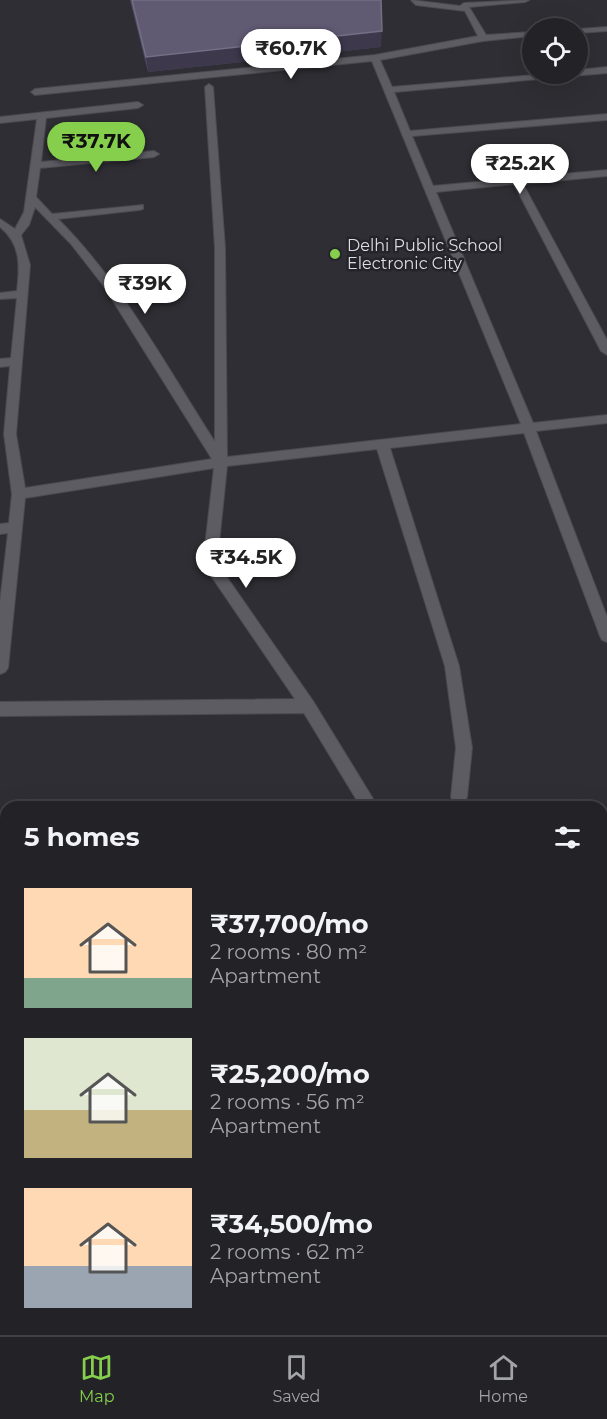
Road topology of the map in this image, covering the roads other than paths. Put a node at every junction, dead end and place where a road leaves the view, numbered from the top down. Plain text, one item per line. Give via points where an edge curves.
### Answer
1 (415, 0) edge
2 (525, 0) edge
3 (464, 5) edge
4 (607, 29) edge
5 (588, 30) edge
6 (522, 35) edge
7 (483, 38) junction
8 (375, 58) junction
9 (607, 70) edge
10 (588, 72) edge
11 (522, 78) edge
12 (209, 87) dead end
13 (389, 90) junction
14 (35, 92) dead end
15 (138, 105) dead end
16 (42, 116) junction
17 (607, 117) edge
18 (0, 120) edge
19 (408, 134) junction
20 (154, 154) dead end
21 (36, 165) junction
22 (607, 173) edge
23 (517, 181) junction
24 (430, 189) junction
25 (31, 198) junction
26 (140, 207) dead end
27 (50, 217) junction
28 (6, 230) edge
29 (22, 294) junction
30 (0, 296) edge
31 (607, 351) edge
32 (16, 362) junction
33 (0, 363) edge
34 (607, 419) edge
35 (529, 428) junction
36 (5, 434) edge
37 (382, 444) junction
38 (221, 462) junction
39 (19, 494) junction
40 (15, 527) junction
41 (0, 529) edge
42 (607, 636) edge
43 (0, 668) edge
44 (308, 706) junction
45 (0, 709) edge
46 (459, 797) dead end
47 (366, 801) edge

1 - 3 street
2 - 3 street
3 - 7 street
4 - 5 street
6 - 7 street
7 - 8 street
8 - 13 street
8 - 14 street
9 - 10 street
11 - 13 street
12 - 38 street via 220,248
13 - 19 street
15 - 16 street
16 - 18 street
16 - 21 street
17 - 19 street
19 - 24 street
20 - 21 street
21 - 25 street
22 - 23 street
23 - 24 street
23 - 31 street
24 - 35 street
25 - 27 street
25 - 28 street via 24,225
26 - 27 street
27 - 38 street via 107,283
28 - 29 street via 25,265
29 - 30 street
29 - 32 street
32 - 33 street
32 - 36 street
34 - 35 street
35 - 37 street
35 - 42 street
36 - 39 street
37 - 38 street
37 - 46 street via 452,666 464,748
38 - 39 street
38 - 44 street via 210,564
39 - 40 street
40 - 41 street
40 - 43 street
44 - 45 street
44 - 47 street

